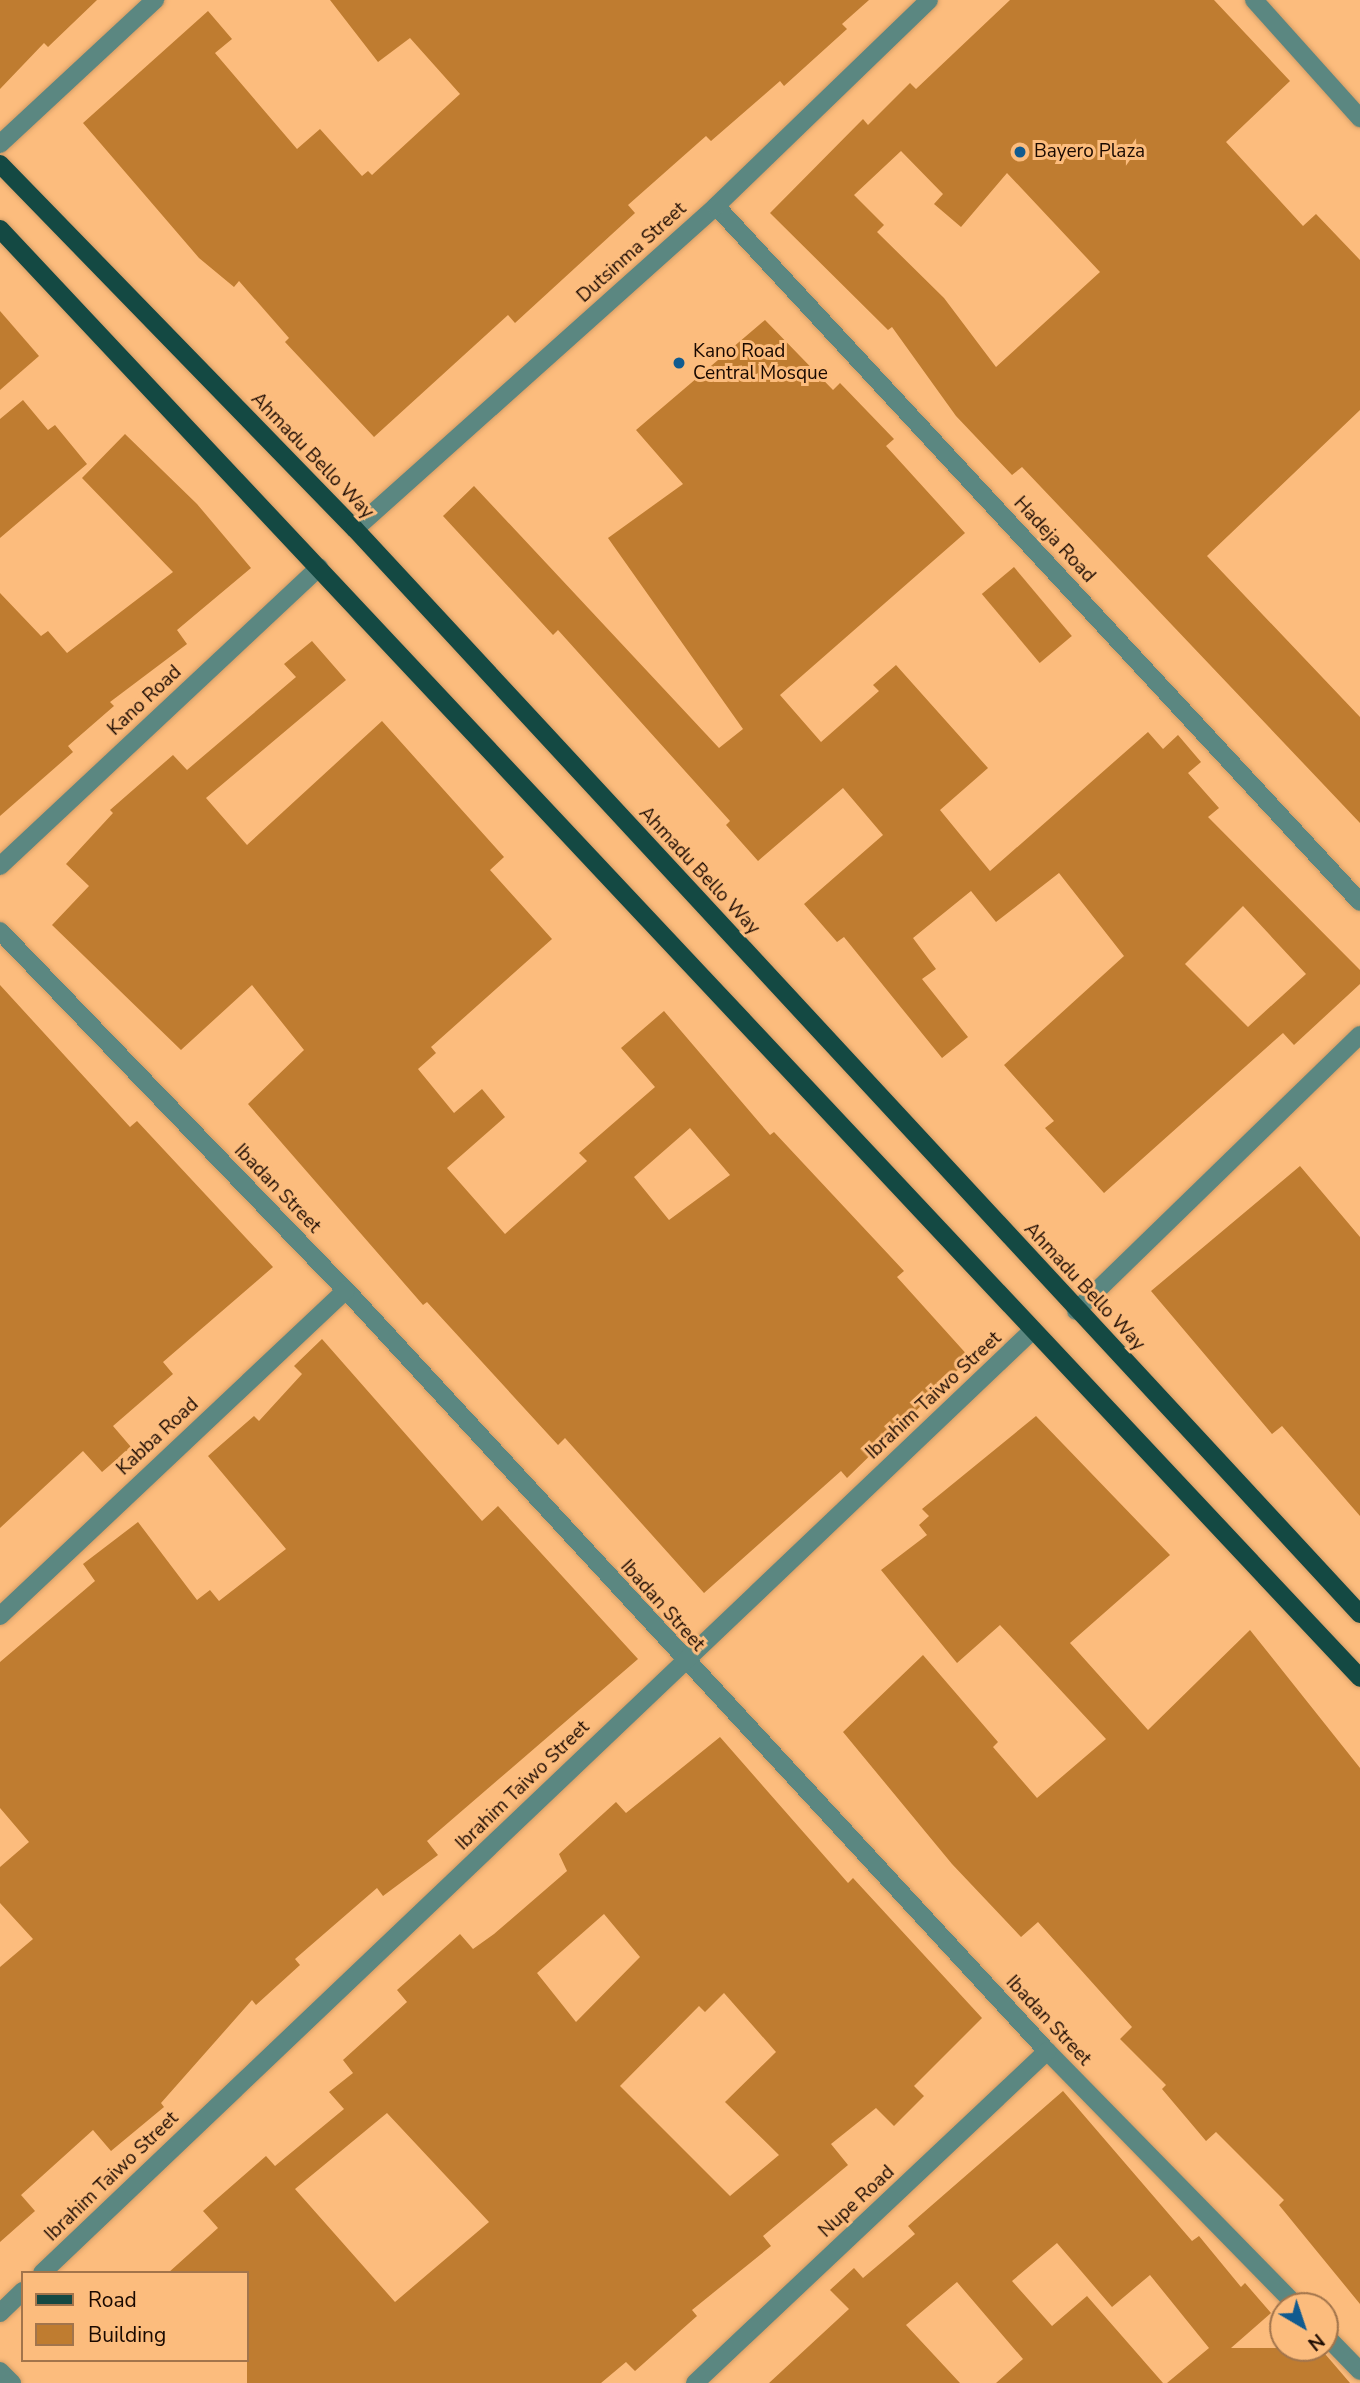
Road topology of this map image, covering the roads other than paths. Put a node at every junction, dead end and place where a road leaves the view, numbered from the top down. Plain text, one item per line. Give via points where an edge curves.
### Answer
1 (155, 0) edge
2 (929, 0) edge
3 (1254, 0) edge
4 (1360, 118) edge
5 (0, 144) edge
6 (0, 163) edge
7 (716, 206) junction
8 (0, 229) edge
9 (355, 529) junction
10 (319, 567) junction
11 (0, 866) edge
12 (1360, 902) edge
13 (0, 931) edge
14 (1360, 1035) edge
15 (345, 1290) junction
16 (1076, 1311) junction
17 (1033, 1330) junction
18 (1360, 1614) edge
19 (0, 1616) edge
20 (684, 1662) junction
21 (1360, 1678) edge
22 (1047, 2051) junction
23 (44, 2271) edge
24 (1283, 2292) edge
25 (21, 2293) edge
26 (0, 2313) edge
27 (1339, 2349) edge
28 (0, 2371) edge
29 (1360, 2371) edge
30 (12, 2383) edge
31 (695, 2383) edge

1 - 5 street
2 - 7 street, Dutsinma Street
3 - 4 street
6 - 9 main road, Ahmadu Bello Way
7 - 9 street, Dutsinma Street
7 - 12 street, Hadeja Road
8 - 10 main road
9 - 16 main road, Ahmadu Bello Way
10 - 11 street, Kano Road
10 - 17 main road
13 - 15 street, Ibadan Street
14 - 16 street
15 - 19 street, Kabba Road
15 - 20 street, Ibadan Street
16 - 18 main road, Ahmadu Bello Way
17 - 20 street, Ibrahim Taiwo Street
17 - 21 main road
20 - 22 street, Ibadan Street
20 - 23 street, Ibrahim Taiwo Street
22 - 24 street, Ibadan Street
22 - 31 street, Nupe Road
25 - 26 street
27 - 29 street
28 - 30 street

